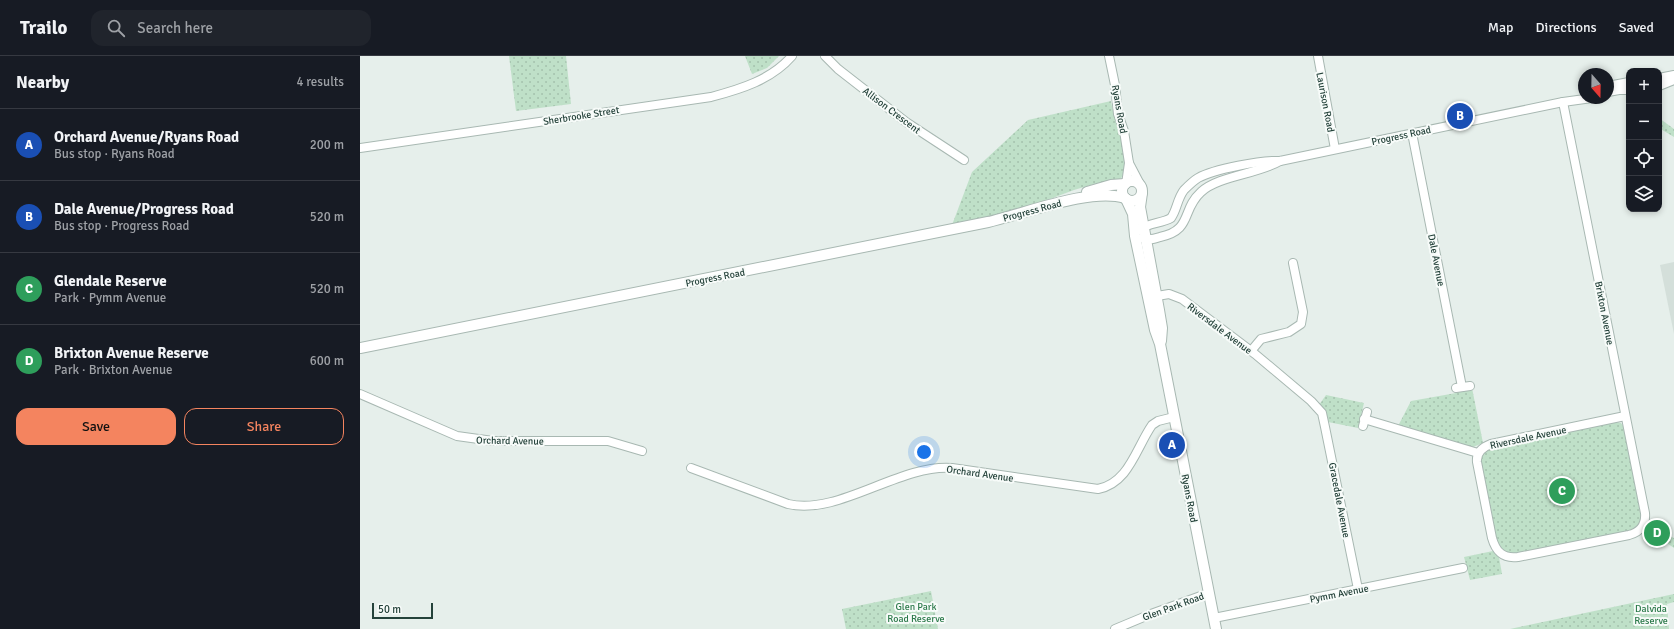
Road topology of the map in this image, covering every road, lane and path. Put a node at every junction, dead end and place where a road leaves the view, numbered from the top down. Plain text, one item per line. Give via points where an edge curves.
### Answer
1 (792, 56) edge
2 (825, 56) edge
3 (1109, 56) edge
4 (1318, 56) edge
5 (1674, 75) edge
6 (1662, 77) edge
7 (1674, 80) edge
8 (1626, 83) edge
9 (1614, 85) edge
10 (1662, 85) edge
11 (1626, 90) edge
12 (1614, 91) edge
13 (1578, 96) edge
14 (1578, 100) edge
15 (1566, 101) junction
16 (1412, 133) junction
17 (360, 148) edge
18 (1335, 149) junction
19 (964, 160) dead end
20 (1280, 161) junction
21 (1129, 163) junction
22 (1126, 184) junction
23 (1141, 189) junction
24 (1125, 198) junction
25 (1069, 200) junction
26 (1144, 226) junction
27 (1135, 236) junction
28 (1146, 240) junction
29 (1293, 264) dead end
30 (1152, 297) junction
31 (360, 348) edge
32 (1251, 351) junction
33 (1463, 387) dead end
34 (360, 394) edge
35 (1321, 411) joint
36 (1625, 416) junction
37 (1174, 417) junction
38 (1365, 419) dead end
39 (643, 451) dead end
40 (1478, 453) junction
41 (691, 467) dead end
42 (1463, 568) dead end
43 (1358, 589) junction
44 (1209, 593) junction
45 (1214, 618) junction
46 (1115, 629) edge
47 (1216, 629) edge

1 - 17 street, Sherbrooke Street via 777,71 765,78 711,97
2 - 19 street, Allison Crescent via 906,122
3 - 21 street, Ryans Road
4 - 18 street, Laurison Road
5 - 6 street
7 - 10 street
8 - 9 street
11 - 12 street
13 - 15 street, Progress Road
14 - 15 street, Progress Road
15 - 16 street, Progress Road
15 - 36 street, Brixton Avenue
16 - 18 street, Progress Road
16 - 33 street, Dale Avenue
18 - 20 street, Progress Road
20 - 26 street, Progress Road via 1264,161 1198,178 1187,186 1180,196 1171,218
20 - 28 street, Progress Road via 1206,187 1196,197 1185,221 1177,231
21 - 22 street, Ryans Road
21 - 23 street, Ryans Road
22 - 23 street via 1132,181
22 - 24 street via 1122,190
22 - 25 street, Progress Road via 1100,188
23 - 24 street via 1136,200 1130,201
23 - 26 street, Ryans Road via 1140,207
24 - 25 street, Progress Road via 1108,194
24 - 27 street, Ryans Road via 1133,214
25 - 31 street, Progress Road via 988,222
26 - 27 street
26 - 28 street, Ryans Road
27 - 28 street
27 - 30 street, Ryans Road
28 - 30 street, Ryans Road
29 - 32 street via 1303,312 1301,324 1289,332 1261,339
30 - 32 street, Riversdale Avenue via 1169,294 1182,299
30 - 37 street, Ryans Road via 1154,330 1160,344
32 - 35 street, Riversdale Avenue
34 - 39 street, Orchard Avenue via 469,439 608,441
35 - 43 street, Gracedale Avenue
36 - 40 street, Riversdale Avenue via 1491,444
36 - 40 street, Brixton Avenue via 1645,513 1644,524 1630,535 1518,557 1509,558 1501,554 1492,538 1477,462
37 - 41 street, Orchard Avenue via 1155,422 1122,476 1111,485 1098,489 938,468 826,503 802,507
37 - 44 street, Ryans Road
38 - 40 street, Riversdale Avenue
42 - 43 street, Pymm Avenue
43 - 45 street, Pymm Avenue
44 - 45 street, Ryans Road
44 - 46 street, Glen Park Road
45 - 47 street, Ryans Road

